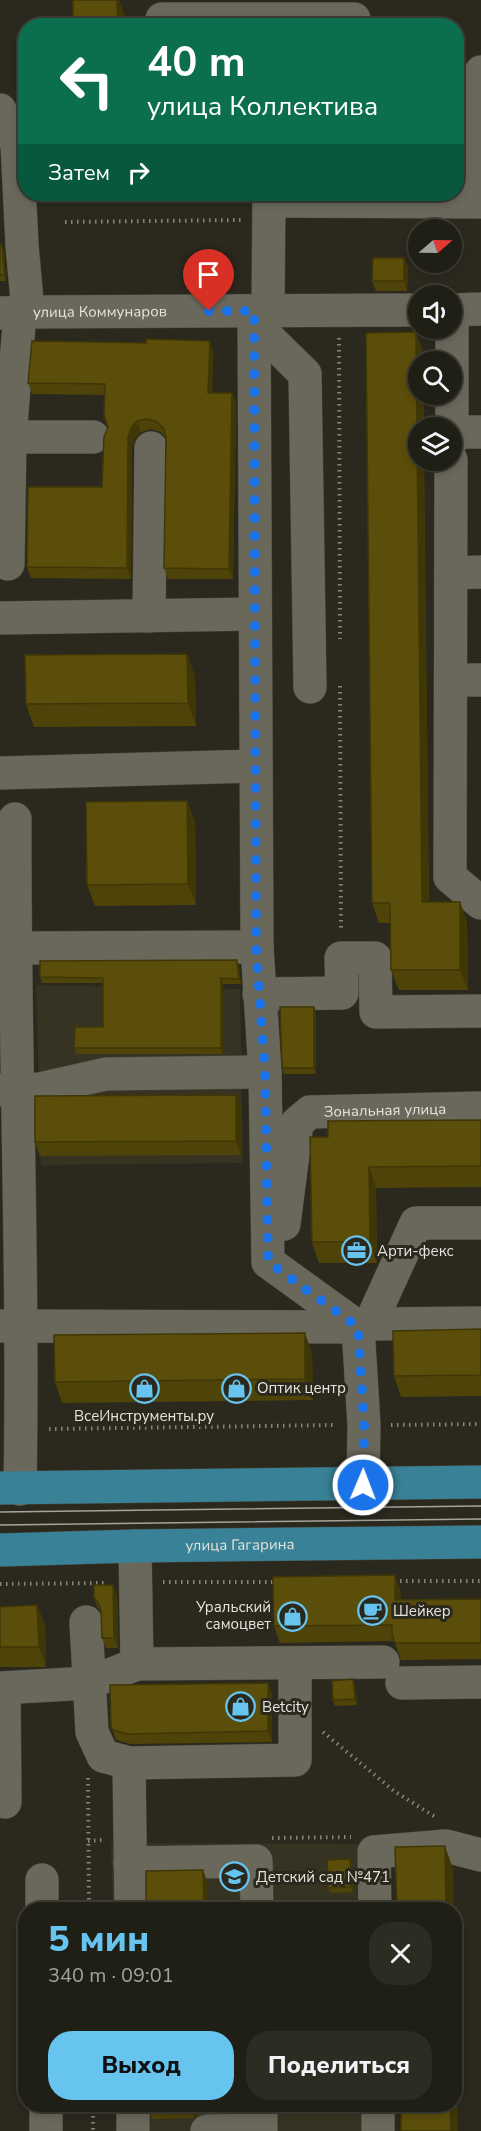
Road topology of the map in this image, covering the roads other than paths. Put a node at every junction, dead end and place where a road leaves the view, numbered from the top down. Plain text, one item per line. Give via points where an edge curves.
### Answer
1 (472, 75) edge
2 (0, 111) edge
3 (18, 164) edge
4 (20, 201) edge
5 (269, 205) edge
6 (481, 309) edge
7 (408, 310) edge
8 (462, 310) edge
9 (16, 313) edge
10 (259, 316) junction
11 (452, 339) edge
12 (452, 417) edge
13 (462, 432) edge
14 (481, 432) edge
15 (10, 437) junction
16 (93, 437) dead end
17 (151, 448) dead end
18 (453, 471) edge
19 (8, 564) dead end
20 (466, 572) edge
21 (255, 614) junction
22 (149, 616) junction
23 (0, 618) edge
24 (466, 680) edge
25 (325, 685) road end
26 (256, 766) junction
27 (0, 773) edge
28 (15, 819) dead end
29 (481, 903) edge
30 (256, 947) junction
31 (14, 948) junction
32 (260, 994) junction
33 (481, 1011) edge
34 (265, 1072) junction
35 (8, 1090) edge
36 (481, 1108) edge
37 (481, 1223) edge
38 (278, 1270) junction
39 (10, 1315) edge
40 (481, 1323) edge
41 (364, 1326) junction
42 (481, 1482) edge
43 (363, 1485) junction
44 (10, 1489) edge
45 (481, 1542) edge
46 (135, 1546) junction
47 (0, 1550) edge
48 (86, 1622) dead end
49 (137, 1664) junction
50 (295, 1664) junction
51 (481, 1682) edge
52 (89, 1683) junction
53 (2, 1688) edge
54 (116, 1759) junction
55 (5, 1802) dead end
56 (481, 1855) edge
57 (130, 1863) junction
58 (131, 1902) edge
59 (257, 1902) edge
60 (375, 1902) edge
61 (46, 2112) edge
62 (133, 2112) edge
63 (261, 2112) edge
64 (378, 2112) edge
65 (46, 2131) edge
66 (133, 2131) edge
67 (207, 2131) edge
68 (378, 2131) edge

1 - 5 street via 479,202
2 - 3 street via 17,144
4 - 9 street via 22,245
5 - 10 street
6 - 8 street
7 - 10 street, улица Коммунаров
9 - 10 street, улица Коммунаров
9 - 15 street
10 - 21 street
10 - 25 street via 305,374
11 - 12 street
13 - 14 street
15 - 16 street
15 - 19 street
17 - 22 street
18 - 20 street
20 - 24 street
21 - 22 street
21 - 26 street
22 - 23 street
24 - 29 street via 450,877
26 - 27 street
26 - 30 street
28 - 31 street
30 - 31 street
30 - 32 street
31 - 35 street
32 - 33 street via 342,993 341,958 375,958 376,1012
32 - 34 street
34 - 35 street via 106,1074 39,1089
34 - 38 street via 268,1262
35 - 39 street
36 - 38 street, Зональная улица via 310,1112 297,1123
37 - 41 street via 416,1223
38 - 41 street
39 - 41 street
39 - 44 street via 21,1429
40 - 41 street
41 - 43 street
42 - 43 main road
43 - 44 main road
45 - 46 main road, улица Гагарина
46 - 47 main road, улица Гагарина
46 - 49 street
48 - 52 street
49 - 50 street
49 - 52 street
50 - 51 street
50 - 54 street via 295,1760
52 - 53 street
52 - 54 street via 92,1732
53 - 55 street
54 - 57 street
56 - 60 street via 446,1846 374,1852
57 - 58 street
57 - 59 street via 256,1861
61 - 65 street
62 - 66 street
63 - 67 street via 261,2130
64 - 68 street

